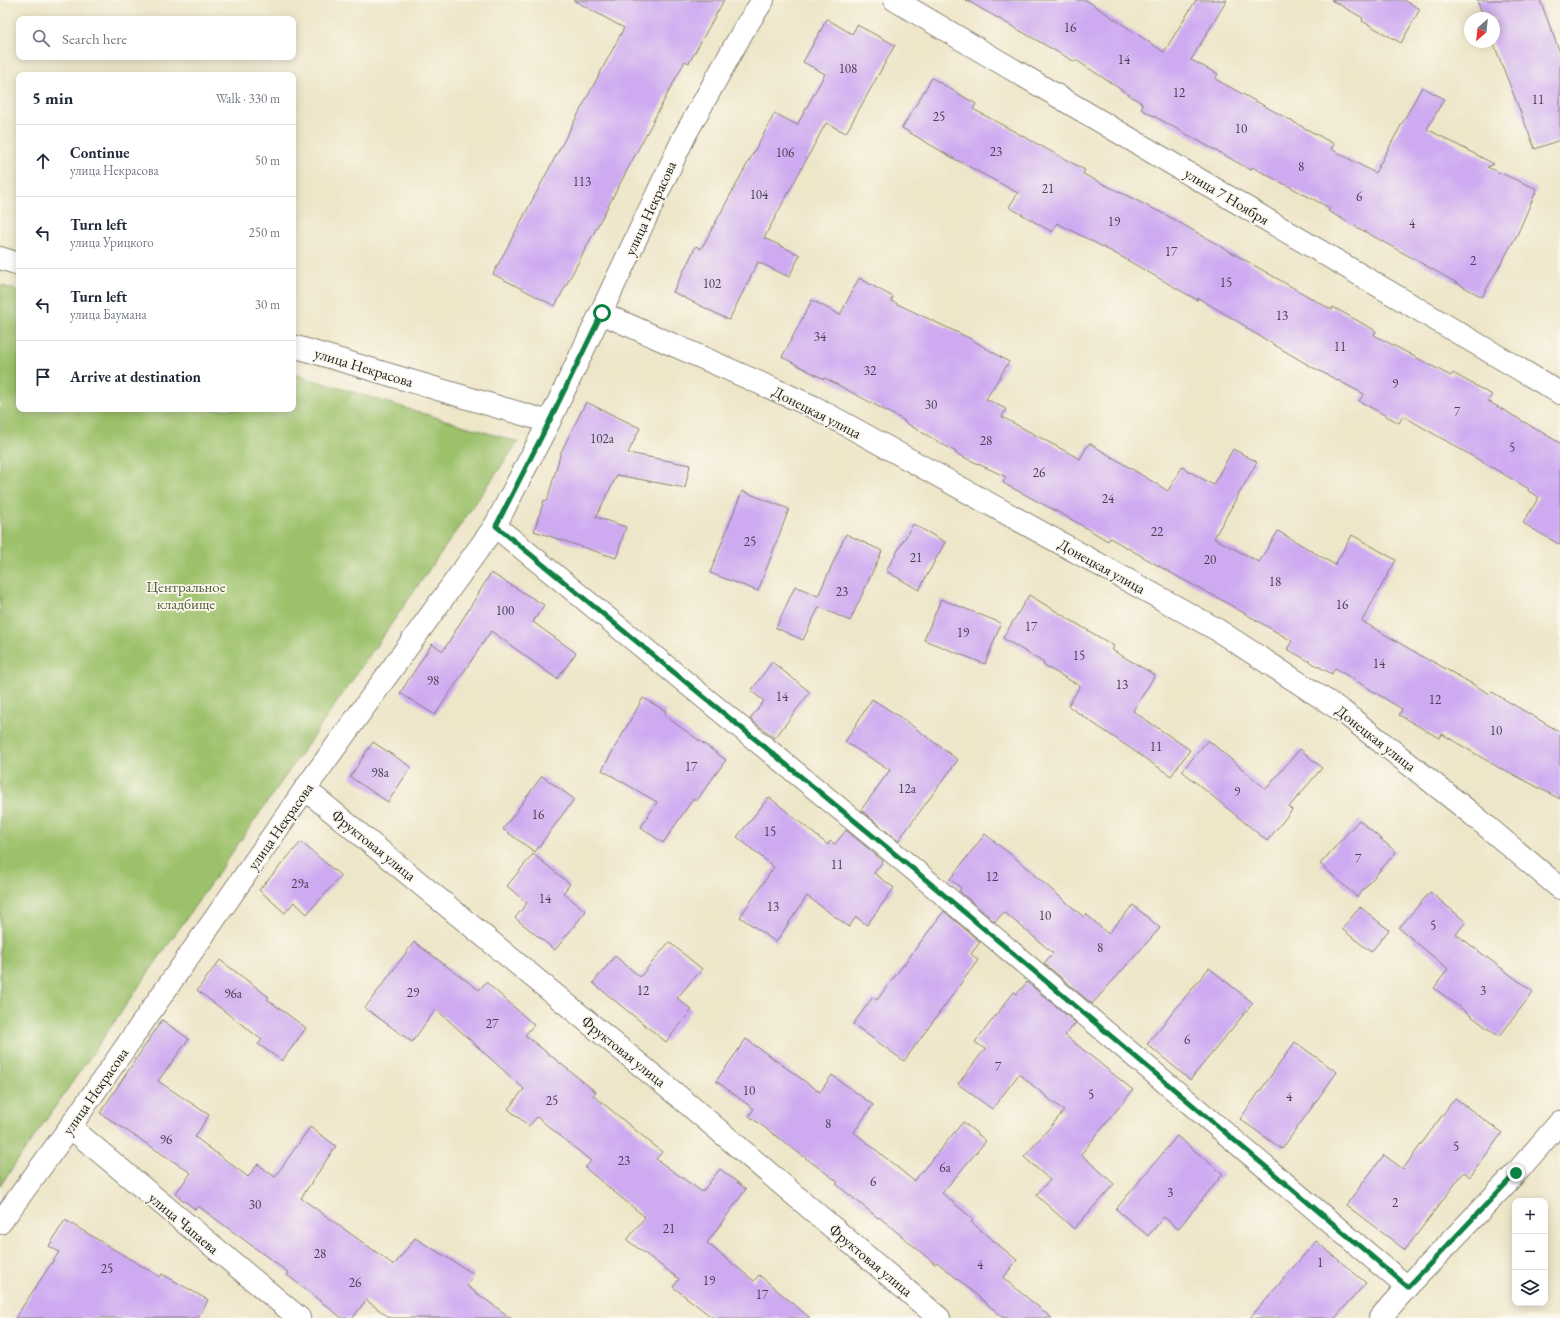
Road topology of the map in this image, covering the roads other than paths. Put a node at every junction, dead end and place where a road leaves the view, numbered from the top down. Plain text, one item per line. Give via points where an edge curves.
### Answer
1 (763, 0) edge
2 (895, 0) edge
3 (0, 258) edge
4 (16, 263) edge
5 (602, 313) junction
6 (296, 347) edge
7 (1560, 393) edge
8 (549, 422) junction
9 (496, 526) junction
10 (305, 789) junction
11 (1560, 888) edge
12 (1560, 1122) edge
13 (70, 1127) junction
14 (0, 1223) edge
15 (1408, 1287) junction
16 (299, 1318) edge
17 (938, 1318) edge
18 (1380, 1318) edge

1 - 5 street, улица Некрасова via 685,135
2 - 7 street, улица 7 Ноября
3 - 4 street
5 - 8 street, улица Некрасова
5 - 11 street, Донецкая улица via 814,407 1216,629 1342,711
6 - 8 street, улица Некрасова
8 - 9 street, улица Некрасова
9 - 10 street, улица Некрасова
9 - 15 street via 912,868
10 - 13 street, улица Некрасова
10 - 17 street, Фруктовая улица via 689,1105
12 - 15 street via 1516,1173
13 - 14 street, улица Некрасова
13 - 16 street, улица Чапаева
15 - 18 street

